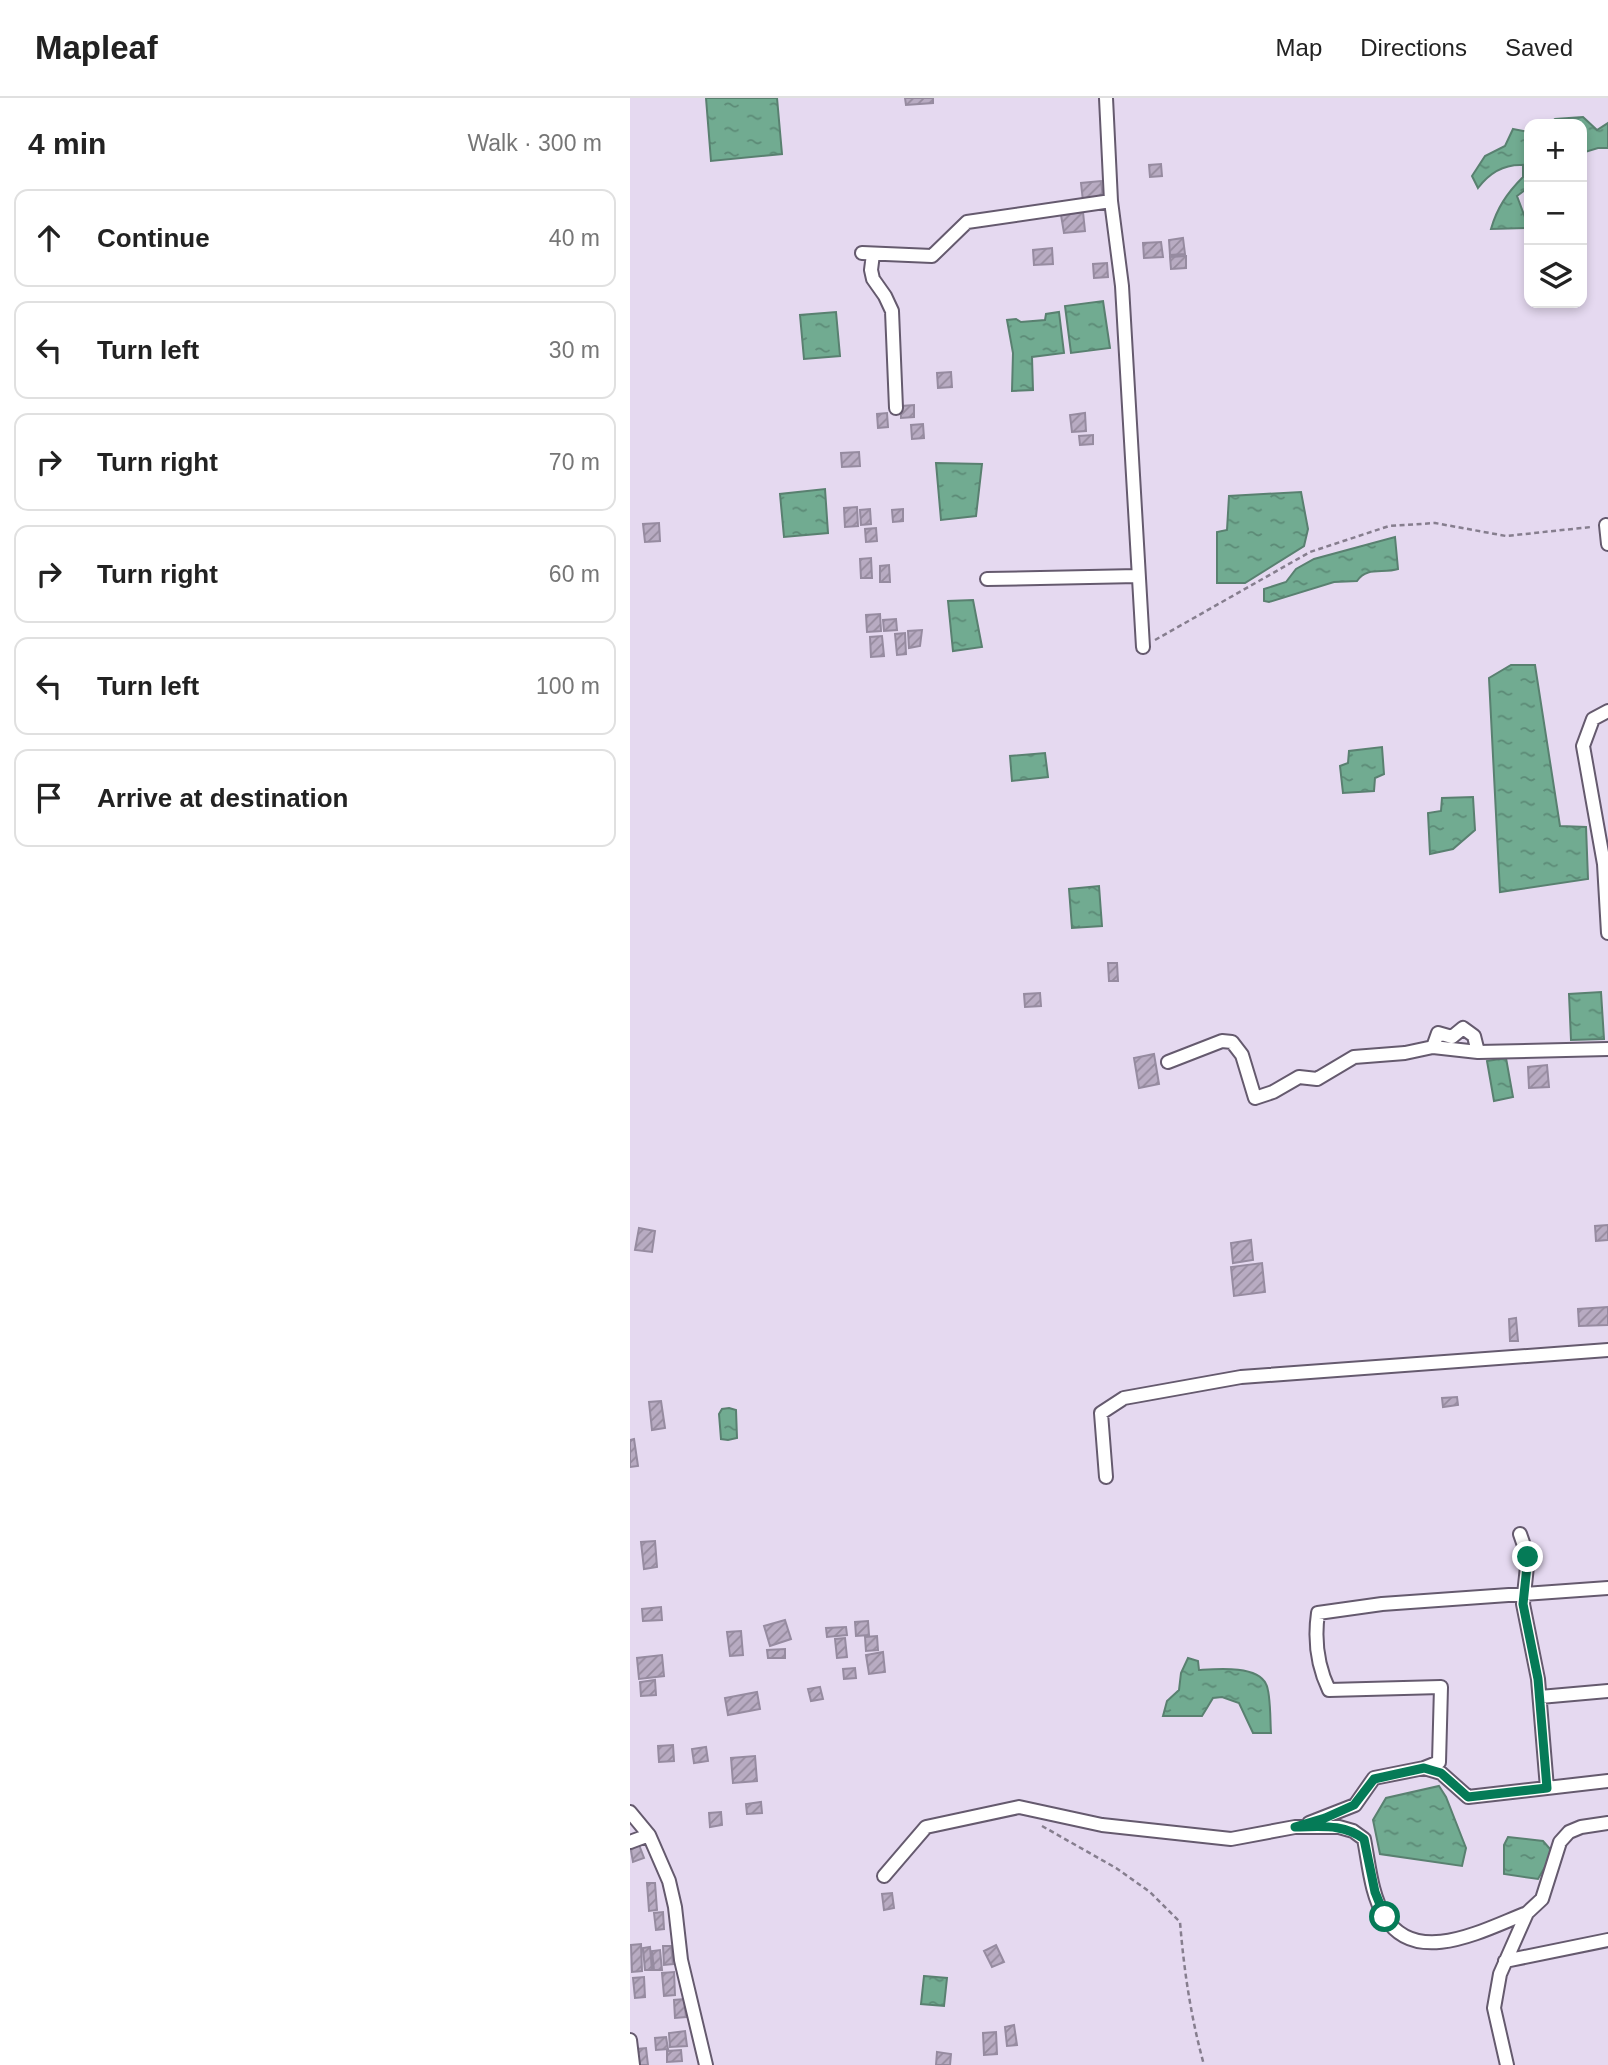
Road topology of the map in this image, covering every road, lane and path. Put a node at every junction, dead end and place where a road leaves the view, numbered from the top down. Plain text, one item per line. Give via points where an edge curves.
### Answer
1 (1106, 98) edge
2 (1111, 201) junction
3 (896, 408) dead end
4 (1606, 525) joint
5 (1608, 544) edge
6 (1138, 576) junction
7 (987, 579) dead end
8 (1143, 647) joint
9 (1608, 711) edge
10 (1608, 933) edge
11 (1433, 1047) junction
12 (1608, 1049) edge
13 (1478, 1052) junction
14 (1168, 1062) dead end
15 (1608, 1350) edge
16 (1106, 1477) dead end
17 (1520, 1534) dead end
18 (1608, 1588) edge
19 (1524, 1595) junction
20 (1608, 1691) edge
21 (1540, 1698) junction
22 (1424, 1768) junction
23 (1608, 1781) edge
24 (1547, 1788) junction
25 (630, 1811) edge
26 (1035, 1822) dead end
27 (1608, 1823) edge
28 (1295, 1827) junction
29 (649, 1835) junction
30 (630, 1842) edge
31 (884, 1876) dead end
32 (1527, 1913) junction
33 (1608, 1940) edge
34 (1505, 1961) junction
35 (630, 2040) edge
36 (633, 2065) edge
37 (706, 2065) edge
38 (1204, 2065) edge
39 (1507, 2065) edge

1 - 2 street
2 - 3 street via 967,222 932,257 868,254 873,279 892,311
2 - 6 street via 1122,286
4 - 5 street
4 - 8 path via 1506,536 1435,523 1389,526 1310,552
6 - 7 street
6 - 8 street
9 - 10 street via 1593,719 1583,746 1604,864
11 - 13 street
11 - 13 street via 1438,1033 1452,1037 1463,1028 1474,1036
11 - 14 street via 1354,1057 1317,1079 1299,1077 1255,1098 1242,1055 1232,1042 1222,1041
12 - 13 street
15 - 16 street via 1241,1377 1124,1398 1101,1413
17 - 19 street via 1528,1557
18 - 19 street
19 - 21 street
19 - 22 street via 1318,1613 1315,1636 1320,1671 1329,1690 1441,1688 1439,1762
20 - 21 street
21 - 24 street
22 - 24 street via 1441,1773 1468,1797
22 - 28 street via 1374,1779 1354,1805
23 - 24 street
25 - 29 street
26 - 38 path via 1116,1868 1150,1892 1180,1922 1183,1963
27 - 32 street via 1581,1827 1560,1842 1542,1899
28 - 31 street via 1231,1839 1102,1825 1019,1807 926,1827
28 - 32 street via 1339,1827 1364,1839 1385,1917 1404,1938 1438,1944
29 - 30 street
29 - 37 street via 669,1881 681,1960
32 - 34 street
33 - 34 street
34 - 39 street via 1494,2008
35 - 36 street

